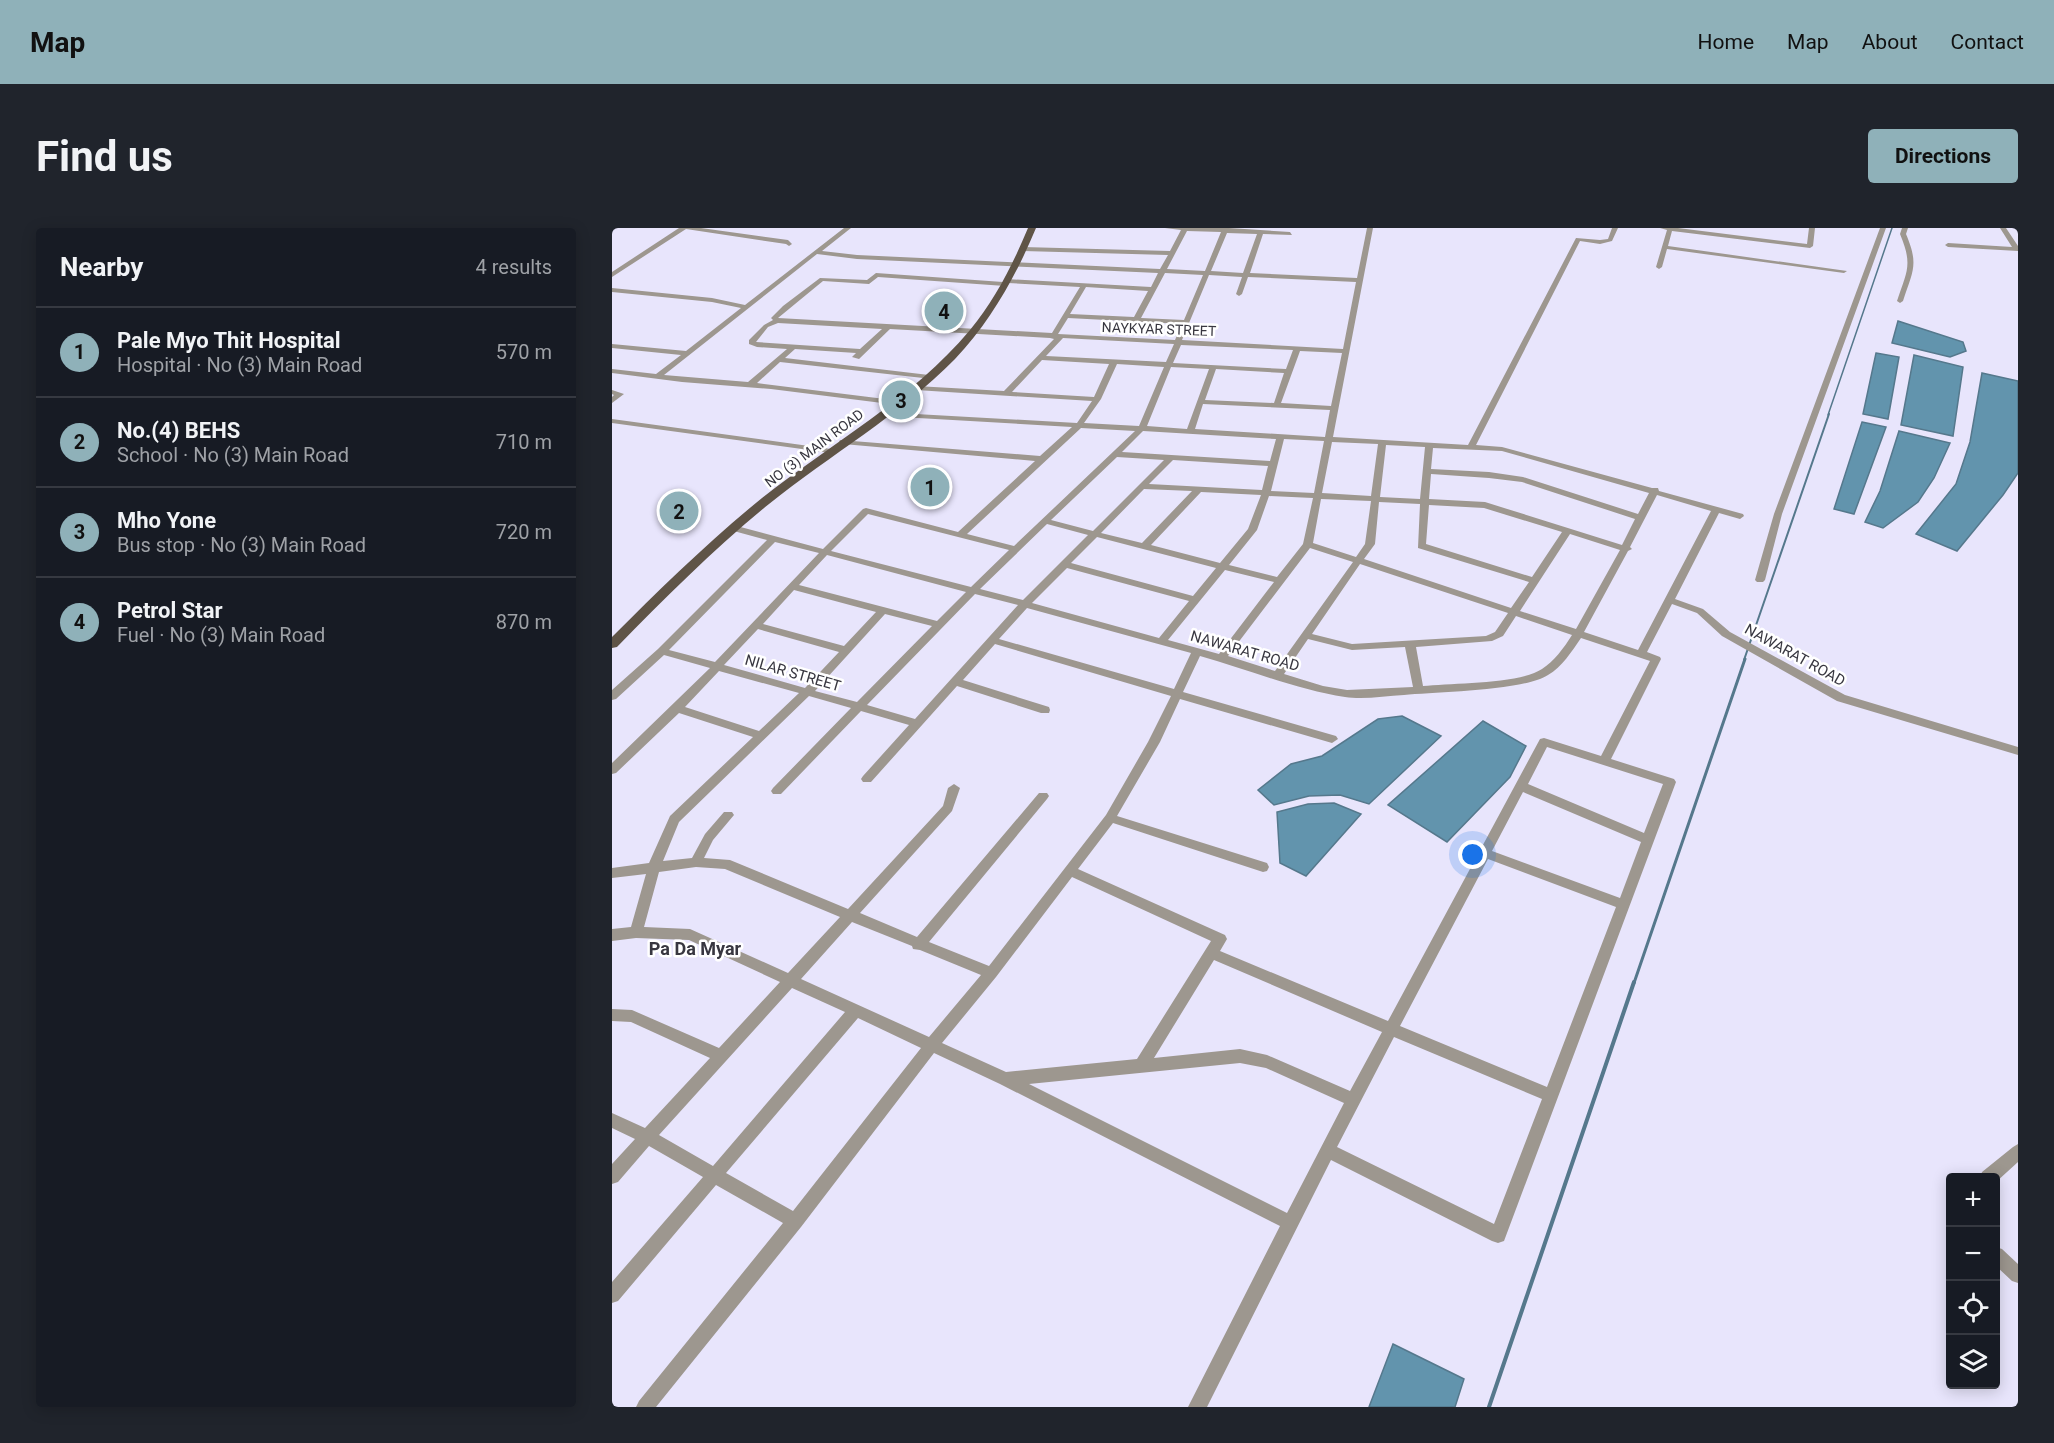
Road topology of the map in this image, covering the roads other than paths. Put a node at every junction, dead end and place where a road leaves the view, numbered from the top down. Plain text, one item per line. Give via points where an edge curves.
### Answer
1 (683, 228) edge
2 (688, 228) edge
3 (848, 228) edge
4 (1032, 228) edge
5 (1167, 228) edge
6 (1370, 228) edge
7 (1615, 228) edge
8 (1663, 228) edge
9 (1745, 228) edge
10 (1812, 228) edge
11 (1883, 228) edge
12 (1905, 228) edge
13 (2003, 228) edge
14 (1185, 229) edge
15 (1226, 229) edge
16 (1670, 229) edge
17 (1261, 232) junction
18 (1290, 234) dead end
19 (1743, 238) junction
20 (789, 244) dead end
21 (1948, 245) dead end
22 (1665, 247) junction
23 (1023, 249) junction
24 (2018, 249) edge
25 (816, 252) junction
26 (1172, 253) junction
27 (1739, 257) junction
28 (1016, 265) junction
29 (1659, 267) dead end
30 (1162, 271) junction
31 (1844, 271) dead end
32 (1207, 273) junction
33 (612, 275) edge
34 (1246, 275) junction
35 (1361, 280) junction
36 (1005, 283) junction
37 (1084, 285) junction
38 (1153, 289) junction
39 (612, 290) edge
40 (1239, 294) dead end
41 (1900, 301) dead end
42 (746, 307) junction
43 (1066, 316) junction
44 (1136, 320) junction
45 (777, 321) junction
46 (1186, 322) junction
47 (888, 327) junction
48 (974, 332) junction
49 (1057, 337) junction
50 (1178, 342) junction
51 (612, 346) edge
52 (793, 347) junction
53 (1297, 348) junction
54 (860, 351) junction
55 (1344, 351) junction
56 (686, 354) junction
57 (1040, 358) junction
58 (781, 360) junction
59 (1113, 362) junction
60 (1169, 365) junction
61 (1213, 367) junction
62 (848, 368) junction
63 (612, 371) edge
64 (1288, 371) junction
65 (658, 376) junction
66 (929, 377) junction
67 (752, 384) junction
68 (916, 388) junction
69 (612, 392) edge
70 (1006, 393) junction
71 (1097, 399) junction
72 (612, 401) edge
73 (898, 402) junction
74 (1200, 402) junction
75 (1277, 405) junction
76 (1333, 408) junction
77 (883, 414) junction
78 (612, 421) edge
79 (1079, 425) junction
80 (1142, 428) junction
81 (1190, 431) junction
82 (1280, 436) junction
83 (1329, 439) junction
84 (843, 442) junction
85 (1382, 442) junction
86 (1429, 445) junction
87 (1471, 447) junction
88 (831, 451) junction
89 (1114, 454) junction
90 (1170, 457) junction
91 (1041, 459) junction
92 (1273, 464) junction
93 (1427, 471) junction
94 (1141, 486) junction
95 (1199, 489) junction
96 (1655, 490) junction
97 (1266, 493) junction
98 (1319, 495) junction
99 (1374, 499) junction
100 (1424, 501) junction
101 (1716, 508) junction
102 (1740, 516) dead end
103 (1640, 518) junction
104 (1044, 521) junction
105 (734, 528) junction
106 (1569, 530) junction
107 (1093, 534) junction
108 (960, 535) junction
109 (774, 537) junction
110 (1308, 544) junction
111 (1143, 547) junction
112 (1015, 549) junction
113 (1627, 549) junction
114 (825, 551) junction
115 (1357, 560) junction
116 (1064, 564) junction
117 (1224, 568) junction
118 (1760, 579) dead end
119 (1535, 580) junction
120 (1280, 581) junction
121 (791, 586) junction
122 (973, 590) junction
123 (1195, 600) junction
124 (1669, 600) junction
125 (1025, 604) junction
126 (883, 610) junction
127 (1514, 612) junction
128 (756, 625) junction
129 (939, 625) junction
130 (1577, 633) junction
131 (1305, 635) junction
132 (992, 640) junction
133 (1161, 642) junction
134 (612, 644) edge
135 (1410, 644) junction
136 (845, 650) junction
137 (662, 651) junction
138 (1197, 652) junction
139 (1641, 654) junction
140 (1221, 658) junction
141 (718, 667) junction
142 (1277, 675) junction
143 (955, 681) junction
144 (1419, 690) junction
145 (807, 692) junction
146 (1176, 694) junction
147 (612, 696) edge
148 (859, 707) junction
149 (676, 708) junction
150 (1045, 710) dead end
151 (916, 723) junction
152 (761, 736) junction
153 (1332, 739) dead end
154 (2018, 751) edge
155 (1604, 761) junction
156 (612, 770) edge
157 (867, 779) dead end
158 (1521, 786) junction
159 (954, 788) dead end
160 (777, 791) dead end
161 (1043, 796) dead end
162 (728, 815) dead end
163 (1110, 818) junction
164 (1648, 840) junction
165 (1485, 853) junction
166 (696, 862) junction
167 (654, 867) junction
168 (1263, 867) dead end
169 (1070, 871) junction
170 (612, 873) edge
171 (1624, 905) junction
172 (850, 916) junction
173 (636, 932) junction
174 (612, 935) edge
175 (918, 945) junction
176 (1211, 953) junction
177 (991, 974) junction
178 (791, 980) junction
179 (855, 1011) junction
180 (612, 1015) edge
181 (1391, 1030) junction
182 (931, 1046) junction
183 (721, 1056) junction
184 (1140, 1067) junction
185 (1005, 1079) junction
186 (1551, 1096) junction
187 (1353, 1101) junction
188 (612, 1120) edge
189 (649, 1138) junction
190 (1328, 1150) junction
191 (2018, 1152) edge
192 (1994, 1173) edge
193 (716, 1175) junction
194 (612, 1176) edge
195 (795, 1221) junction
196 (1291, 1223) junction
197 (2000, 1259) edge
198 (2018, 1275) edge
199 (612, 1295) edge
200 (645, 1407) edge
201 (1197, 1407) edge

1 - 33 street
2 - 20 street
3 - 25 street
4 - 23 main road, NO (3) MAIN ROAD
5 - 14 street
6 - 35 street
7 - 87 street via 1610,240 1578,239
8 - 16 street
9 - 19 street
10 - 19 street via 1810,246
11 - 118 street via 1778,514
12 - 41 street via 1911,268
13 - 24 street
14 - 15 street
14 - 26 street
15 - 17 street
15 - 32 street
16 - 19 street
16 - 22 street
17 - 18 street
17 - 34 street
19 - 27 street
21 - 24 street
22 - 27 street
22 - 29 street
23 - 26 street
23 - 28 main road, NO (3) MAIN ROAD
25 - 28 street
25 - 42 street
26 - 30 street
27 - 31 street
28 - 30 street
28 - 36 main road, NO (3) MAIN ROAD
30 - 32 street
30 - 38 street
32 - 34 street
32 - 46 street
34 - 35 street
34 - 40 street
35 - 55 street
36 - 37 street
36 - 45 street via 876,275 869,282 822,279 785,307 774,318
36 - 48 main road, NO (3) MAIN ROAD
37 - 38 street
37 - 43 street
38 - 44 street
39 - 42 street
42 - 56 street
43 - 44 street
43 - 49 street
44 - 46 street
45 - 47 street, NAYKYAR STREET
45 - 52 street via 766,326 752,342
46 - 50 street
47 - 48 street, NAYKYAR STREET
47 - 54 street
48 - 49 street, NAYKYAR STREET
48 - 66 main road, NO (3) MAIN ROAD
49 - 50 street, NAYKYAR STREET
49 - 57 street
50 - 53 street, NAYKYAR STREET
50 - 60 street
51 - 56 street
52 - 54 street
52 - 58 street
53 - 55 street, NAYKYAR STREET
53 - 64 street
54 - 62 street
55 - 76 street
56 - 65 street
57 - 59 street
57 - 70 street
58 - 62 street
58 - 67 street
59 - 60 street
59 - 71 street
60 - 61 street
60 - 80 street
61 - 64 street
61 - 74 street
62 - 66 street
63 - 65 street
64 - 75 street
65 - 67 street
66 - 68 main road, NO (3) MAIN ROAD
67 - 73 street
68 - 70 street
68 - 73 main road, NO (3) MAIN ROAD
69 - 72 street via 620,394
70 - 71 street
71 - 79 street
73 - 77 main road, NO (3) MAIN ROAD
74 - 75 street
74 - 81 street
75 - 76 street
76 - 83 street
77 - 79 street
77 - 84 main road, NO (3) MAIN ROAD
78 - 88 street
79 - 80 street
79 - 91 street
80 - 81 street
80 - 89 street
81 - 82 street
82 - 83 street
82 - 92 street
83 - 85 street
83 - 98 street
84 - 88 main road, NO (3) MAIN ROAD
84 - 91 street
85 - 86 street
85 - 99 street
86 - 87 street
86 - 93 street
87 - 96 street via 1522,453
88 - 105 main road, NO (3) MAIN ROAD
89 - 90 street
89 - 104 street
90 - 92 street
90 - 94 street
91 - 108 street
92 - 97 street
93 - 100 street
93 - 103 street via 1523,480
94 - 95 street
94 - 107 street
95 - 97 street
95 - 111 street
96 - 101 street
96 - 103 street, NAWARAT ROAD
97 - 98 street
97 - 117 street via 1252,530
98 - 99 street
98 - 110 street
99 - 100 street
99 - 115 street via 1370,544
100 - 106 street via 1485,505
100 - 119 street via 1421,546
101 - 102 street
101 - 124 street
103 - 113 street, NAWARAT ROAD
104 - 107 street
104 - 112 street
105 - 109 street, NAWARAT ROAD
105 - 134 main road, NO (3) MAIN ROAD
106 - 113 street
106 - 119 street
107 - 111 street
107 - 116 street
108 - 112 street
108 - 114 street via 866,511
109 - 114 street, NAWARAT ROAD
109 - 137 street
110 - 115 street
110 - 120 street
111 - 117 street
112 - 122 street
113 - 130 street, NAWARAT ROAD
114 - 121 street
114 - 122 street, NAWARAT ROAD
115 - 127 street
115 - 131 street
116 - 123 street
116 - 125 street
117 - 120 street
117 - 123 street
119 - 127 street
120 - 140 street
121 - 126 street
121 - 128 street
122 - 125 street, NAWARAT ROAD
122 - 129 street
123 - 133 street
124 - 139 street
124 - 154 street, NAWARAT ROAD via 1700,611 1726,634 1840,698
125 - 132 street
125 - 133 street, NAWARAT ROAD
126 - 129 street
126 - 136 street
127 - 130 street
127 - 135 street via 1498,634 1488,639
128 - 136 street
128 - 141 street
129 - 148 street
130 - 139 street
130 - 144 street, NAWARAT ROAD via 1559,662 1545,673 1519,681
131 - 135 street via 1352,647
131 - 142 street
132 - 143 street
132 - 146 street
133 - 138 street, NAWARAT ROAD
135 - 144 street
136 - 145 street
137 - 141 street, NILAR STREET
137 - 147 street
138 - 140 street, NAWARAT ROAD
138 - 146 street
139 - 155 street via 1656,659
140 - 142 street, NAWARAT ROAD
141 - 145 street, NILAR STREET
141 - 149 street
142 - 144 street, NAWARAT ROAD via 1347,694
143 - 150 street
143 - 151 street
145 - 148 street, NILAR STREET
145 - 152 street
146 - 153 street
146 - 163 street via 1154,742
148 - 151 street, NILAR STREET
148 - 160 street
149 - 152 street
149 - 156 street
151 - 157 street
152 - 167 street via 674,819
155 - 158 street via 1544,742
155 - 164 street via 1670,782
158 - 164 street
158 - 165 street
159 - 172 street via 948,808
161 - 175 street
162 - 166 street via 709,837
163 - 168 street
163 - 169 street
164 - 171 street
165 - 171 street
165 - 181 street
166 - 167 street
166 - 172 street via 726,864
167 - 170 street
167 - 173 street
169 - 176 street via 1220,939
169 - 177 street
171 - 186 street
172 - 175 street
172 - 178 street
173 - 174 street
173 - 178 street via 690,935
175 - 177 street
176 - 181 street
176 - 184 street
177 - 182 street
178 - 179 street
178 - 183 street
179 - 182 street
179 - 193 street
180 - 183 street via 632,1016
181 - 186 street
181 - 187 street
182 - 185 street
182 - 195 street
183 - 189 street
184 - 185 street
184 - 187 street via 1240,1056 1267,1062
185 - 196 street
186 - 190 street via 1498,1235
187 - 190 street
188 - 189 street
189 - 193 street
189 - 194 street
190 - 196 street
191 - 192 street
193 - 195 street
193 - 199 street
195 - 200 street
196 - 201 street
197 - 198 street

